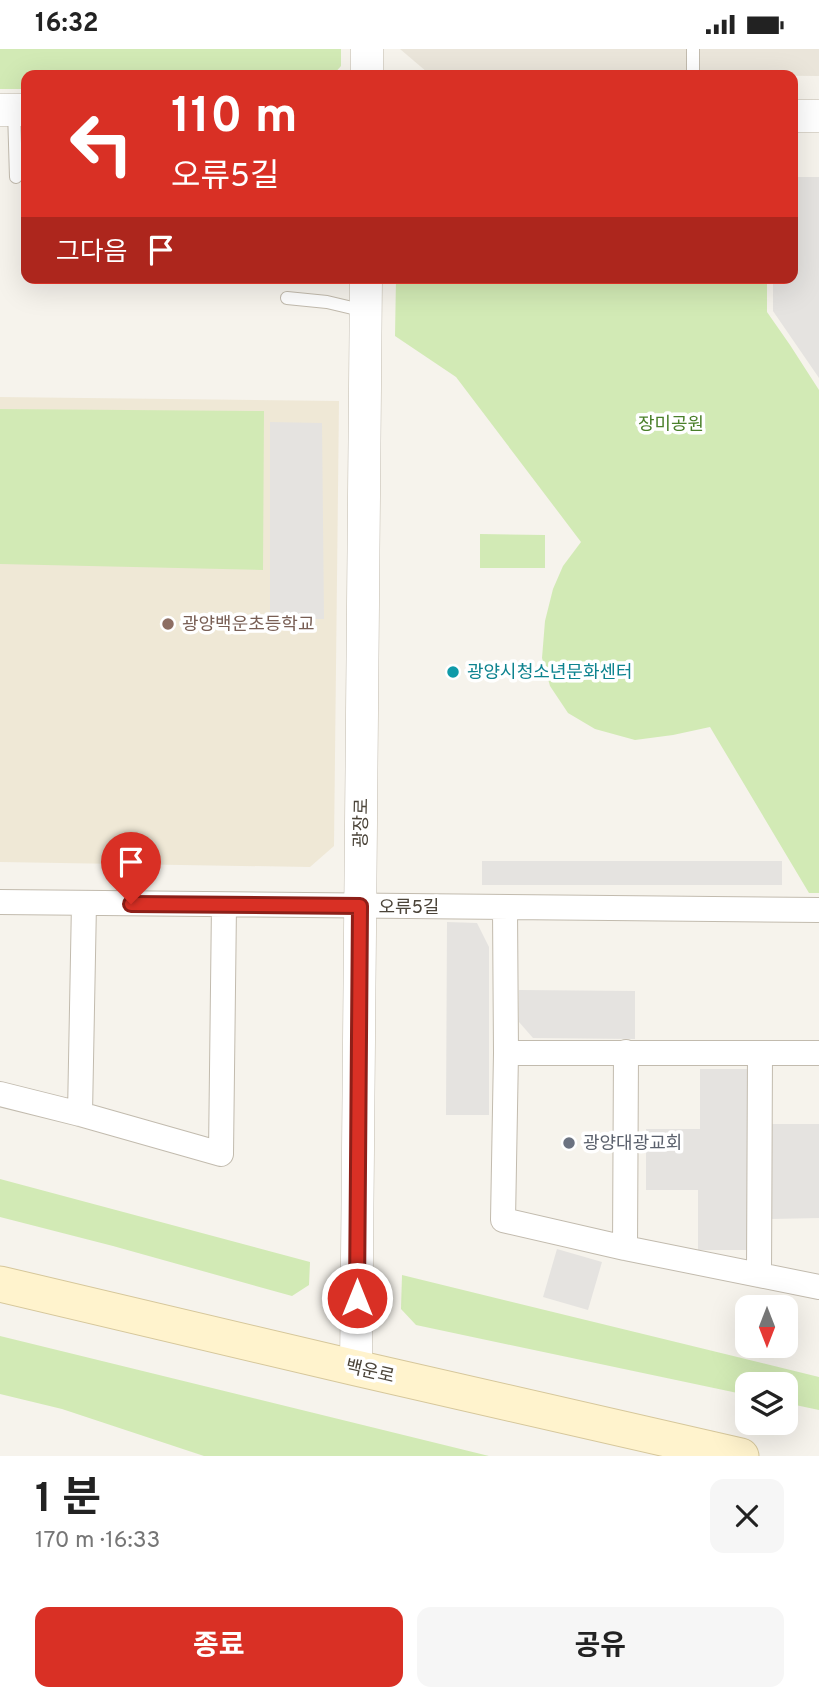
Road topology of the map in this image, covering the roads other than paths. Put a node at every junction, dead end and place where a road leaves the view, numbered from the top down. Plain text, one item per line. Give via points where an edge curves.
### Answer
1 (367, 49) edge
2 (694, 49) edge
3 (367, 70) edge
4 (694, 70) edge
5 (13, 110) edge
6 (798, 116) edge
7 (819, 116) edge
8 (16, 177) dead end
9 (366, 284) edge
10 (286, 297) dead end
11 (366, 311) junction
12 (0, 902) edge
13 (84, 903) junction
14 (224, 905) junction
15 (360, 906) junction
16 (505, 908) junction
17 (819, 910) edge
18 (626, 1052) junction
19 (506, 1053) junction
20 (760, 1053) junction
21 (819, 1053) edge
22 (0, 1094) edge
23 (80, 1114) junction
24 (625, 1248) junction
25 (759, 1275) junction
26 (0, 1284) edge
27 (819, 1287) edge
28 (356, 1368) junction
29 (741, 1456) edge

1 - 3 street
2 - 4 lane
5 - 8 lane
6 - 7 street
9 - 11 street, 광장로
10 - 11 lane
11 - 15 street, 광장로
12 - 13 street, 오류5길
13 - 14 street, 오류5길
13 - 23 street
14 - 15 street, 오류5길
14 - 23 street via 221,1154
15 - 16 street, 오류5길
15 - 28 street, 광장로
16 - 17 street, 오류5길
16 - 19 street
18 - 19 street
18 - 20 street
18 - 24 street
19 - 24 street via 503,1220
20 - 21 street
20 - 25 street
22 - 23 street
24 - 25 street
25 - 27 street
26 - 28 main road, 백운로
28 - 29 main road, 백운로

